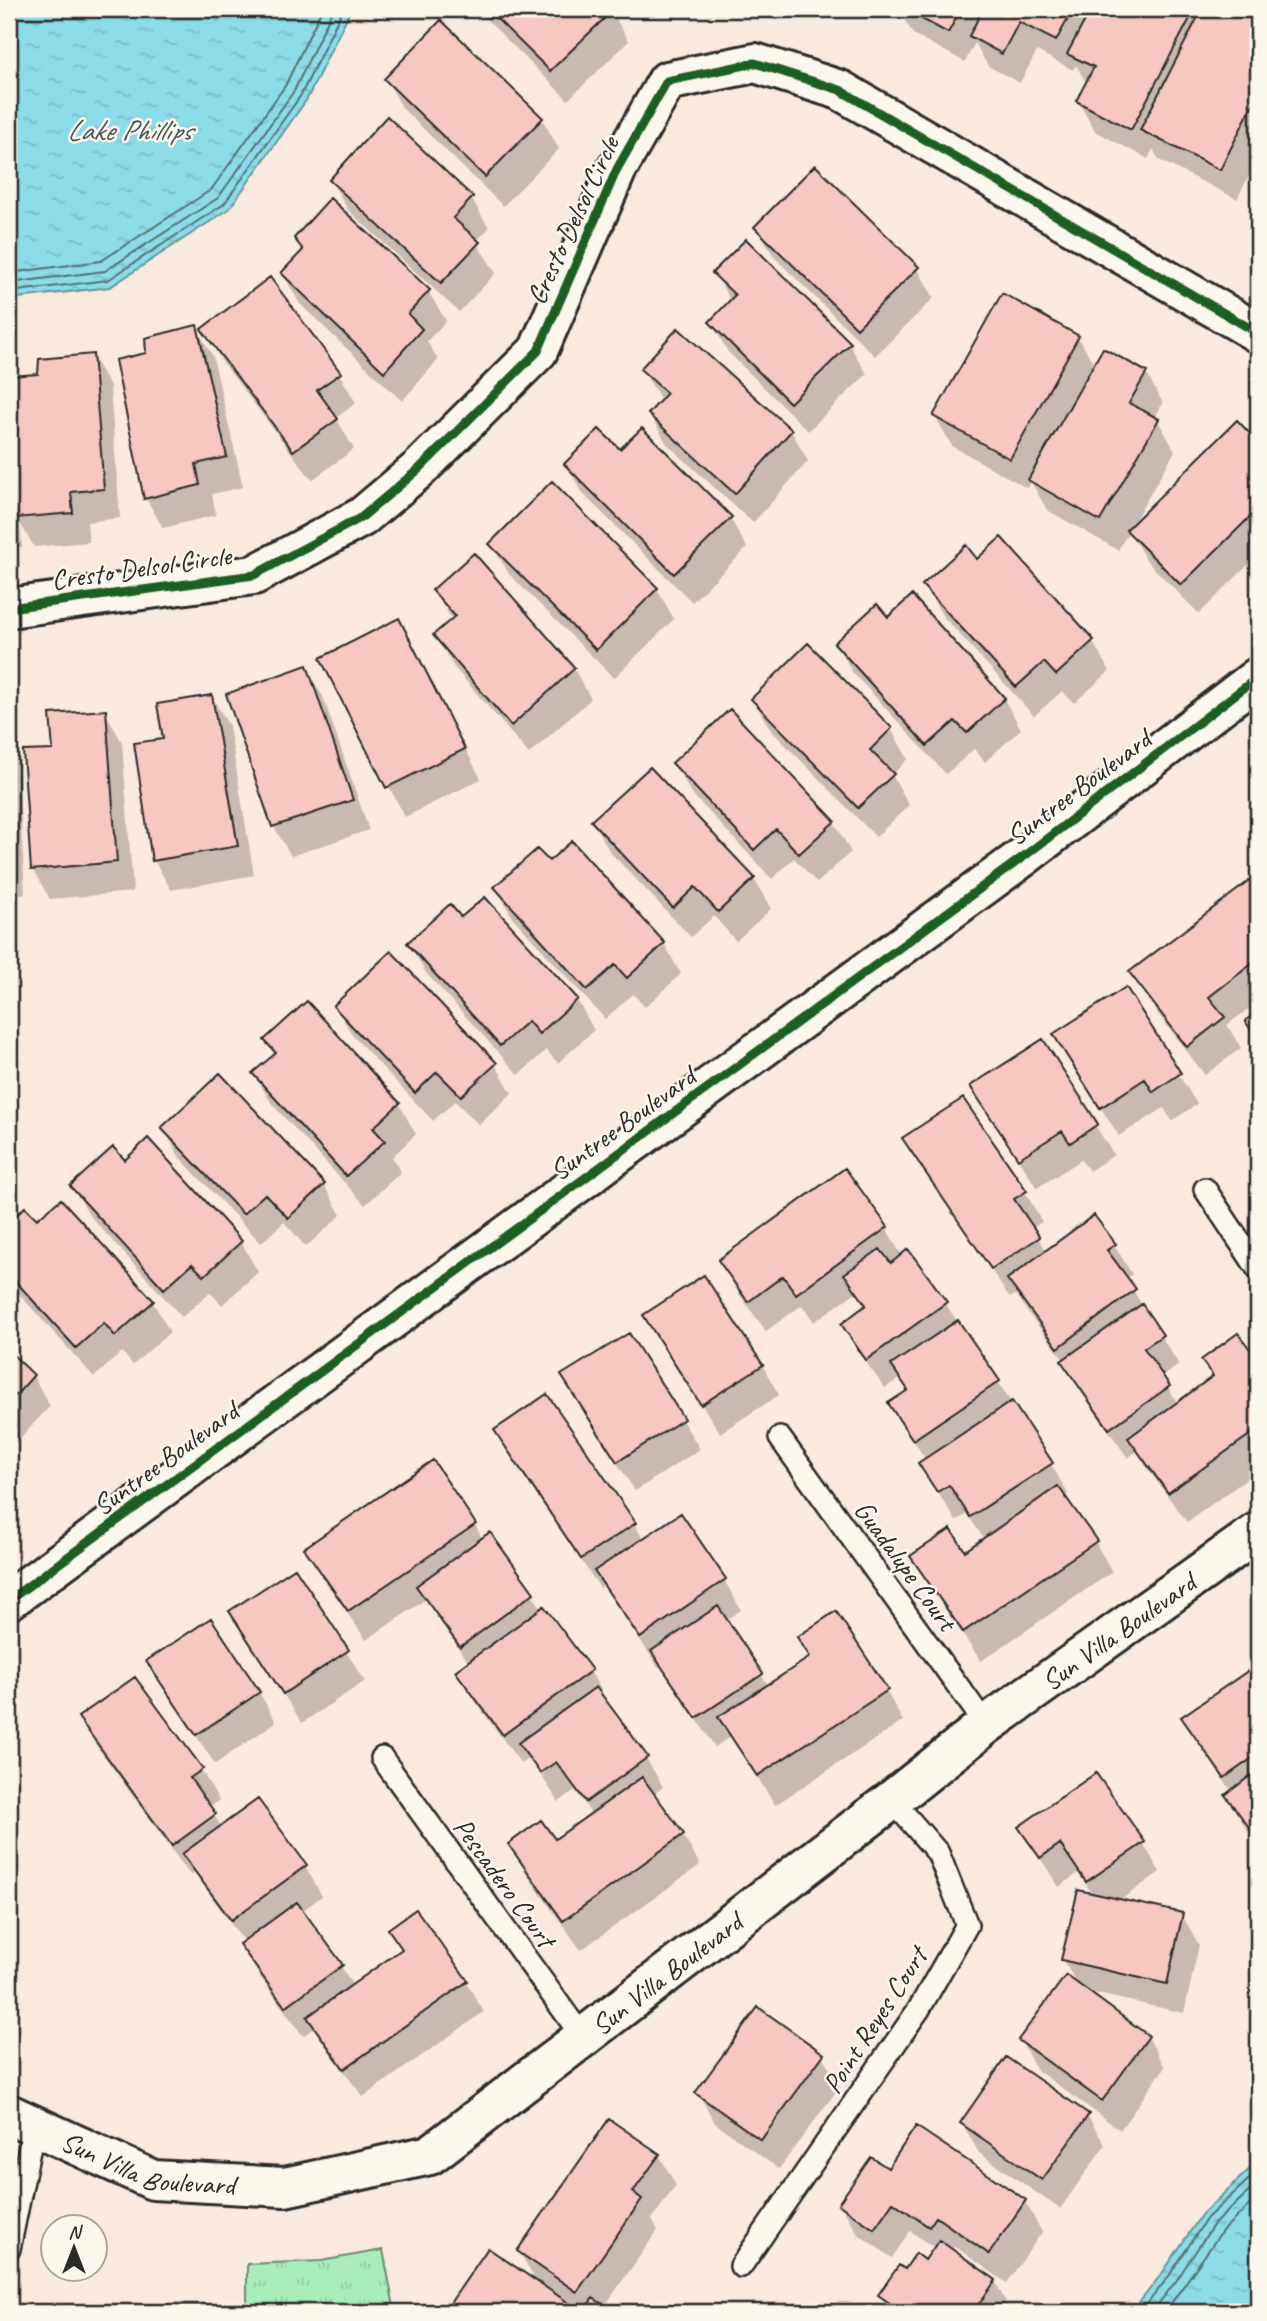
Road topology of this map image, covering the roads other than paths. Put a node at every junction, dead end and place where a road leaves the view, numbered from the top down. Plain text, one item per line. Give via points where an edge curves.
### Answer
1 (1258, 332) edge
2 (9, 608) edge
3 (1258, 677) edge
4 (1205, 1189) dead end
5 (1258, 1269) edge
6 (780, 1438) dead end
7 (1258, 1532) edge
8 (9, 1600) edge
9 (986, 1725) junction
10 (382, 1758) dead end
11 (892, 1800) junction
12 (584, 2039) junction
13 (21, 2120) edge
14 (9, 2249) edge
15 (741, 2266) dead end

1 - 2 street, Cresto Delsol Circle via 840,90 755,63 667,81 617,169 538,351 419,469 362,517 254,575
3 - 8 street, Suntree Boulevard via 1023,857
4 - 5 lane
6 - 9 lane, Guadalupe Court
7 - 9 street, Sun Villa Boulevard
9 - 11 street, Sun Villa Boulevard
10 - 12 lane, Pescadero Court
11 - 12 street, Sun Villa Boulevard
11 - 15 lane, Point Reyes Court via 938,1853 967,1925 919,2009
12 - 13 street, Sun Villa Boulevard via 430,2155 285,2187 153,2180
13 - 14 lane

